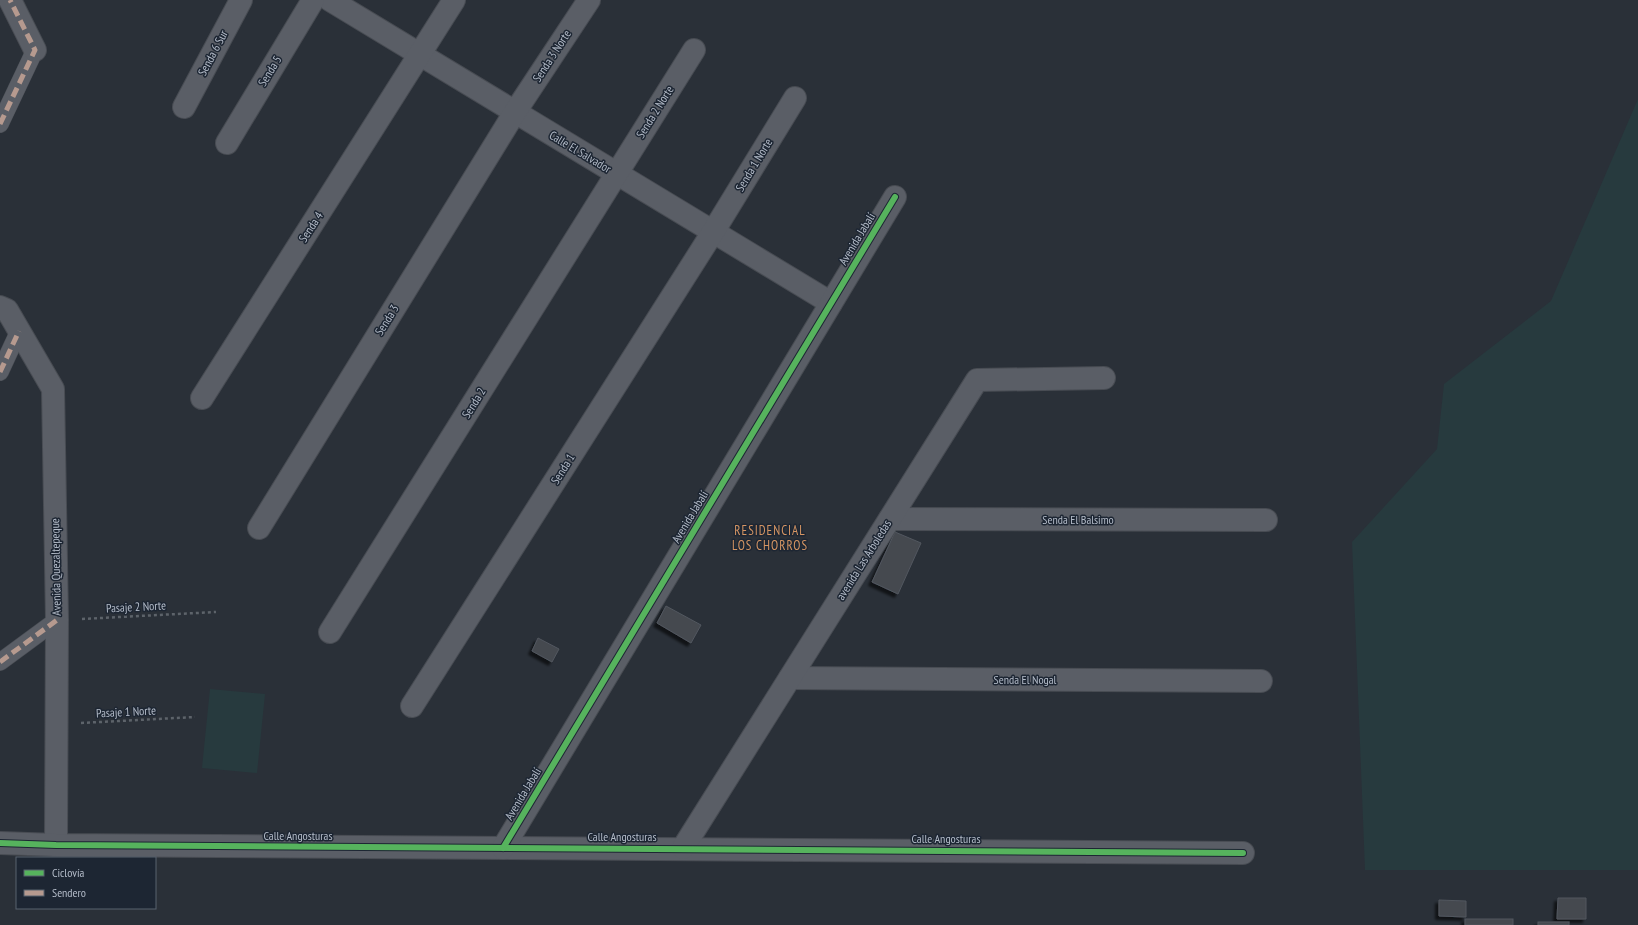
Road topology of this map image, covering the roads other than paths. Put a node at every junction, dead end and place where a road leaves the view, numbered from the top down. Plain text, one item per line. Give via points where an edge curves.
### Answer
1 (10, 0) edge
2 (241, 0) edge
3 (313, 0) edge
4 (330, 0) edge
5 (454, 0) edge
6 (589, 0) edge
7 (35, 50) joint
8 (694, 50) dead end
9 (421, 55) junction
10 (795, 98) dead end
11 (184, 107) dead end
12 (515, 112) junction
13 (0, 124) edge
14 (227, 143) dead end
15 (617, 174) junction
16 (895, 197) dead end
17 (713, 232) junction
18 (831, 303) junction
19 (0, 307) edge
20 (19, 331) junction
21 (0, 372) edge
22 (1104, 378) dead end
23 (202, 398) dead end
24 (890, 519) junction
25 (1266, 520) dead end
26 (259, 528) dead end
27 (57, 620) junction
28 (330, 632) dead end
29 (0, 662) edge
30 (790, 678) junction
31 (1261, 681) dead end
32 (412, 706) dead end
33 (0, 843) edge
34 (56, 845) junction
35 (504, 848) junction
36 (683, 848) junction
37 (1243, 853) dead end

1 - 7 street
2 - 11 street, Senda 6 Sur
3 - 14 street, Senda 5
4 - 9 street, Calle El Salvador
5 - 9 street, Senda 4
6 - 12 street, Senda 3 Norte
7 - 13 street
8 - 15 street, Senda 2 Norte
9 - 12 street, Calle El Salvador
9 - 23 street, Senda 4
10 - 17 street, Senda 1 Norte
12 - 15 street, Calle El Salvador
12 - 26 street, Senda 3
15 - 17 street, Calle El Salvador
15 - 28 street, Senda 2
16 - 18 street, Avenida Jabalí
17 - 18 street, Calle El Salvador
17 - 32 street, Senda 1
18 - 35 street, Avenida Jabalí
19 - 20 street, Avenida Quezaltepeque via 7,310
20 - 21 street
20 - 27 street, Avenida Quezaltepeque via 53,389
22 - 24 street, avenida Las Arboledas via 977,380
24 - 25 street, Senda El Balsimo
24 - 30 street, avenida Las Arboledas
27 - 29 street
27 - 34 street, Avenida Quezaltepeque
30 - 31 street, Senda El Nogal
30 - 36 street, avenida Las Arboledas
33 - 34 street, Calle Angosturas
34 - 35 street, Calle Angosturas
35 - 36 street, Calle Angosturas
36 - 37 street, Calle Angosturas

